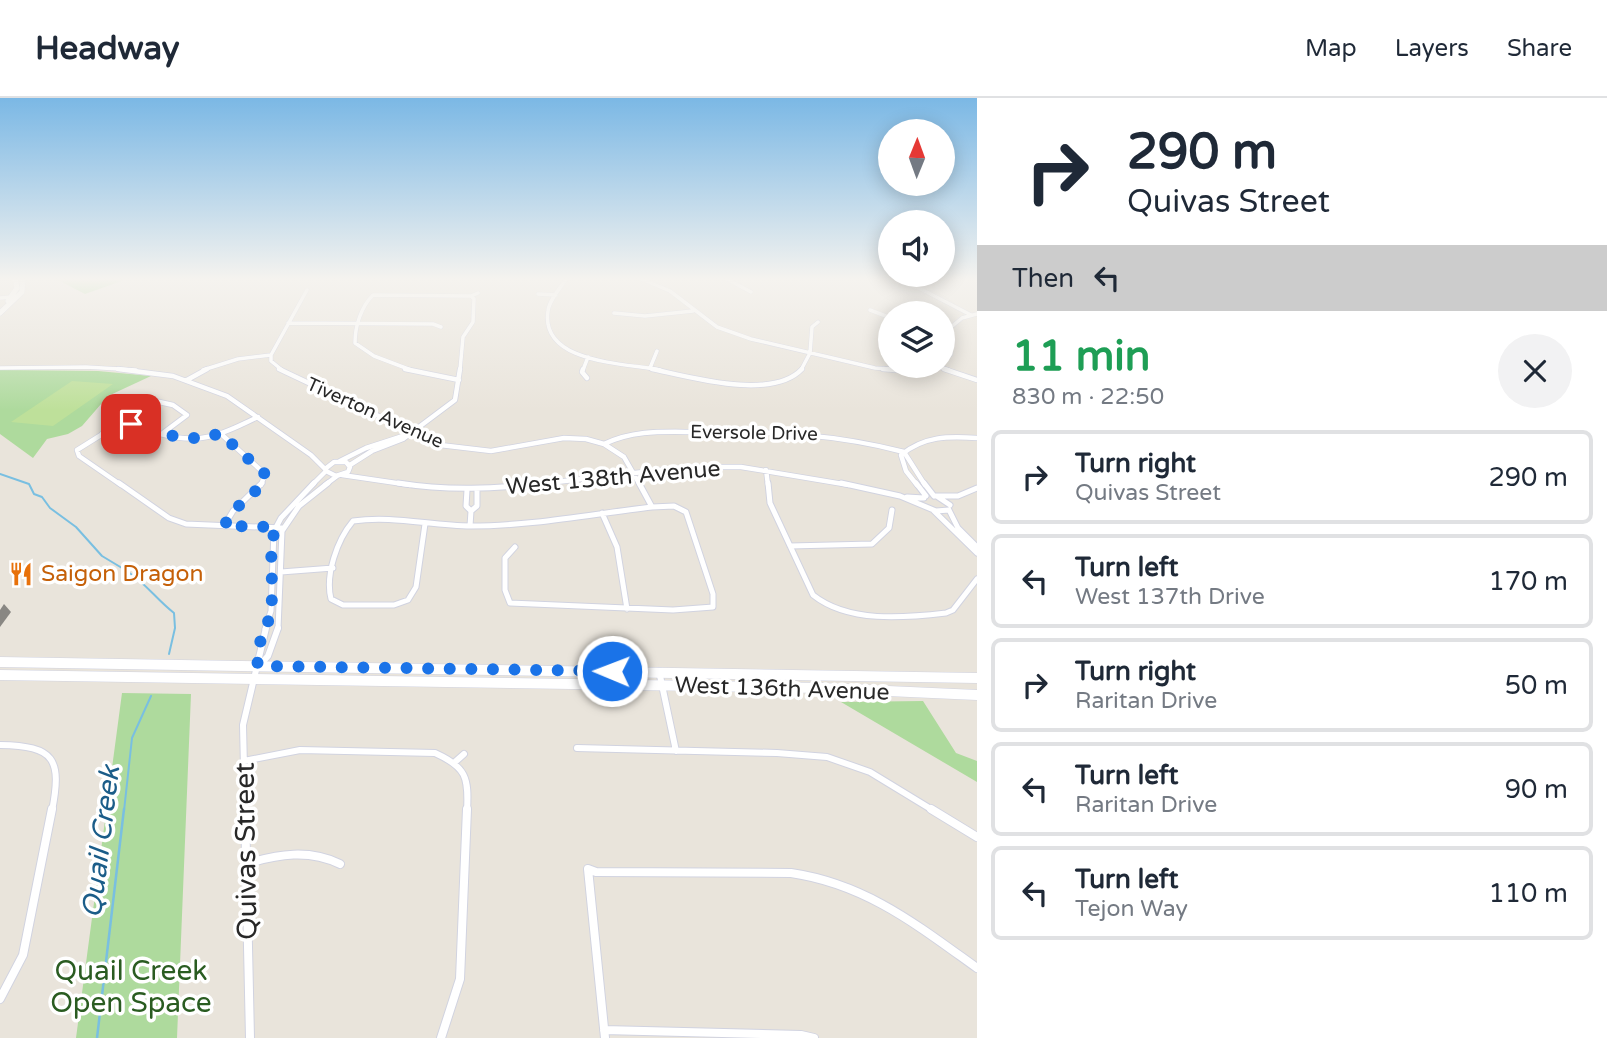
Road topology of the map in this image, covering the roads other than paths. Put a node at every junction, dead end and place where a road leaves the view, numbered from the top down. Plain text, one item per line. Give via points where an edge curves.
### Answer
1 (473, 322) edge
2 (550, 322) edge
3 (709, 322) edge
4 (818, 322) dead end
5 (288, 323) joint
6 (359, 324) junction
7 (441, 327) dead end
8 (657, 351) dead end
9 (810, 352) junction
10 (271, 355) junction
11 (588, 358) junction
12 (0, 368) edge
13 (650, 368) junction
14 (878, 368) edge
15 (955, 372) edge
16 (587, 378) dead end
17 (187, 380) junction
18 (459, 380) junction
19 (977, 380) edge
20 (258, 417) junction
21 (111, 423) junction
22 (163, 433) junction
23 (220, 433) junction
24 (409, 433) junction
25 (977, 438) edge
26 (604, 444) junction
27 (904, 452) junction
28 (316, 458) junction
29 (339, 461) junction
30 (350, 467) junction
31 (325, 470) junction
32 (766, 470) junction
33 (633, 473) junction
34 (340, 475) junction
35 (366, 477) junction
36 (977, 488) edge
37 (467, 490) junction
38 (477, 490) junction
39 (900, 496) junction
40 (934, 496) junction
41 (958, 496) junction
42 (925, 497) junction
43 (652, 507) junction
44 (929, 507) junction
45 (949, 508) junction
46 (892, 510) dead end
47 (471, 511) junction
48 (602, 513) junction
49 (425, 524) junction
50 (224, 526) junction
51 (470, 526) junction
52 (276, 527) junction
53 (283, 528) junction
54 (790, 546) junction
55 (514, 547) dead end
56 (977, 547) edge
57 (977, 553) edge
58 (333, 568) junction
59 (281, 572) junction
60 (977, 579) edge
61 (627, 609) junction
62 (0, 662) edge
63 (259, 666) junction
64 (659, 671) junction
65 (0, 675) edge
66 (977, 678) edge
67 (255, 679) junction
68 (662, 685) junction
69 (977, 695) edge
70 (0, 745) edge
71 (577, 748) dead end
72 (676, 751) junction
73 (464, 754) dead end
74 (244, 761) junction
75 (455, 762) junction
76 (977, 837) edge
77 (246, 864) junction
78 (340, 864) dead end
79 (977, 968) edge
80 (0, 999) edge
81 (604, 1034) edge
82 (250, 1038) edge
83 (441, 1038) edge
84 (814, 1038) edge

1 - 18 street via 463,337
2 - 11 street via 552,334 563,347
3 - 9 street via 732,333
4 - 9 street via 812,327
5 - 6 street
5 - 10 street
6 - 7 street
6 - 18 street via 354,339 364,351 425,377
8 - 13 street
9 - 13 street via 798,374 773,382 721,382
9 - 14 street
10 - 17 street via 233,359
10 - 24 street, Tiverton Avenue via 277,368
11 - 13 street
11 - 16 street via 582,372
12 - 17 street via 122,370
15 - 19 street
17 - 20 street via 225,395
18 - 24 street via 454,400
20 - 23 street
20 - 28 street
21 - 22 street
21 - 22 street via 136,400 153,398 187,415
21 - 50 street via 77,450 79,456 169,518
22 - 23 street via 191,439
23 - 50 street via 265,474 261,486 233,511
24 - 26 street, Tiverton Avenue via 440,445 480,451 564,438
24 - 29 street
24 - 30 street
25 - 27 street via 932,437
26 - 27 street, Eversole Drive via 623,435 647,432 821,433
26 - 33 street via 624,457
27 - 40 street
27 - 42 street via 900,458 906,471
28 - 29 street
28 - 31 street
29 - 30 street, West 138th Avenue
29 - 31 street
30 - 34 street
30 - 35 street, West 138th Avenue
31 - 34 street, West 138th Avenue
31 - 52 street
32 - 33 street, West 138th Avenue via 687,467
32 - 39 street, West 138th Avenue
32 - 54 street via 770,503
33 - 38 street, West 138th Avenue
33 - 43 street
34 - 35 street, West 138th Avenue
34 - 53 street via 299,506
35 - 37 street, West 138th Avenue
36 - 41 street
37 - 38 street, West 138th Avenue
37 - 47 street via 466,506
38 - 47 street via 477,506
39 - 42 street, West 138th Avenue
39 - 44 street, West 138th Avenue
40 - 41 street
40 - 42 street, West 138th Avenue
40 - 45 street
41 - 45 street
42 - 44 street
43 - 48 street
43 - 61 street via 681,507 689,518 713,607
44 - 45 street
44 - 57 street
45 - 56 street via 958,528
46 - 54 street via 889,528 872,544
47 - 51 street
48 - 51 street
48 - 61 street via 617,547
49 - 51 street
49 - 58 street via 371,518 353,521 343,533
49 - 58 street via 414,594 402,603 336,603 328,594
50 - 52 street
52 - 53 street
52 - 63 street, Quivas Street via 271,611 257,657
53 - 59 street, Quivas Street
54 - 60 street via 813,596 837,610 946,613
55 - 61 street via 505,558 505,590 510,603
58 - 59 street
59 - 63 street, Quivas Street via 280,623 268,656
62 - 63 main road, West 136th Avenue
63 - 64 main road, West 136th Avenue
63 - 67 street, Quivas Street
64 - 66 main road, West 136th Avenue
64 - 68 street
65 - 67 main road, West 136th Avenue
67 - 68 main road, West 136th Avenue
67 - 74 street, Quivas Street via 244,718
68 - 69 main road, West 136th Avenue
68 - 72 street
70 - 80 street via 29,746 51,758 57,770 23,955
71 - 72 street
72 - 76 street via 802,754 838,760 870,772
73 - 75 street
74 - 75 street via 300,750 428,752
74 - 77 street, Quivas Street
75 - 83 street via 466,777 468,791 460,979
77 - 78 street via 280,855 322,855
77 - 82 street, Quivas Street
79 - 81 street via 871,896 822,877 588,869
81 - 84 street

